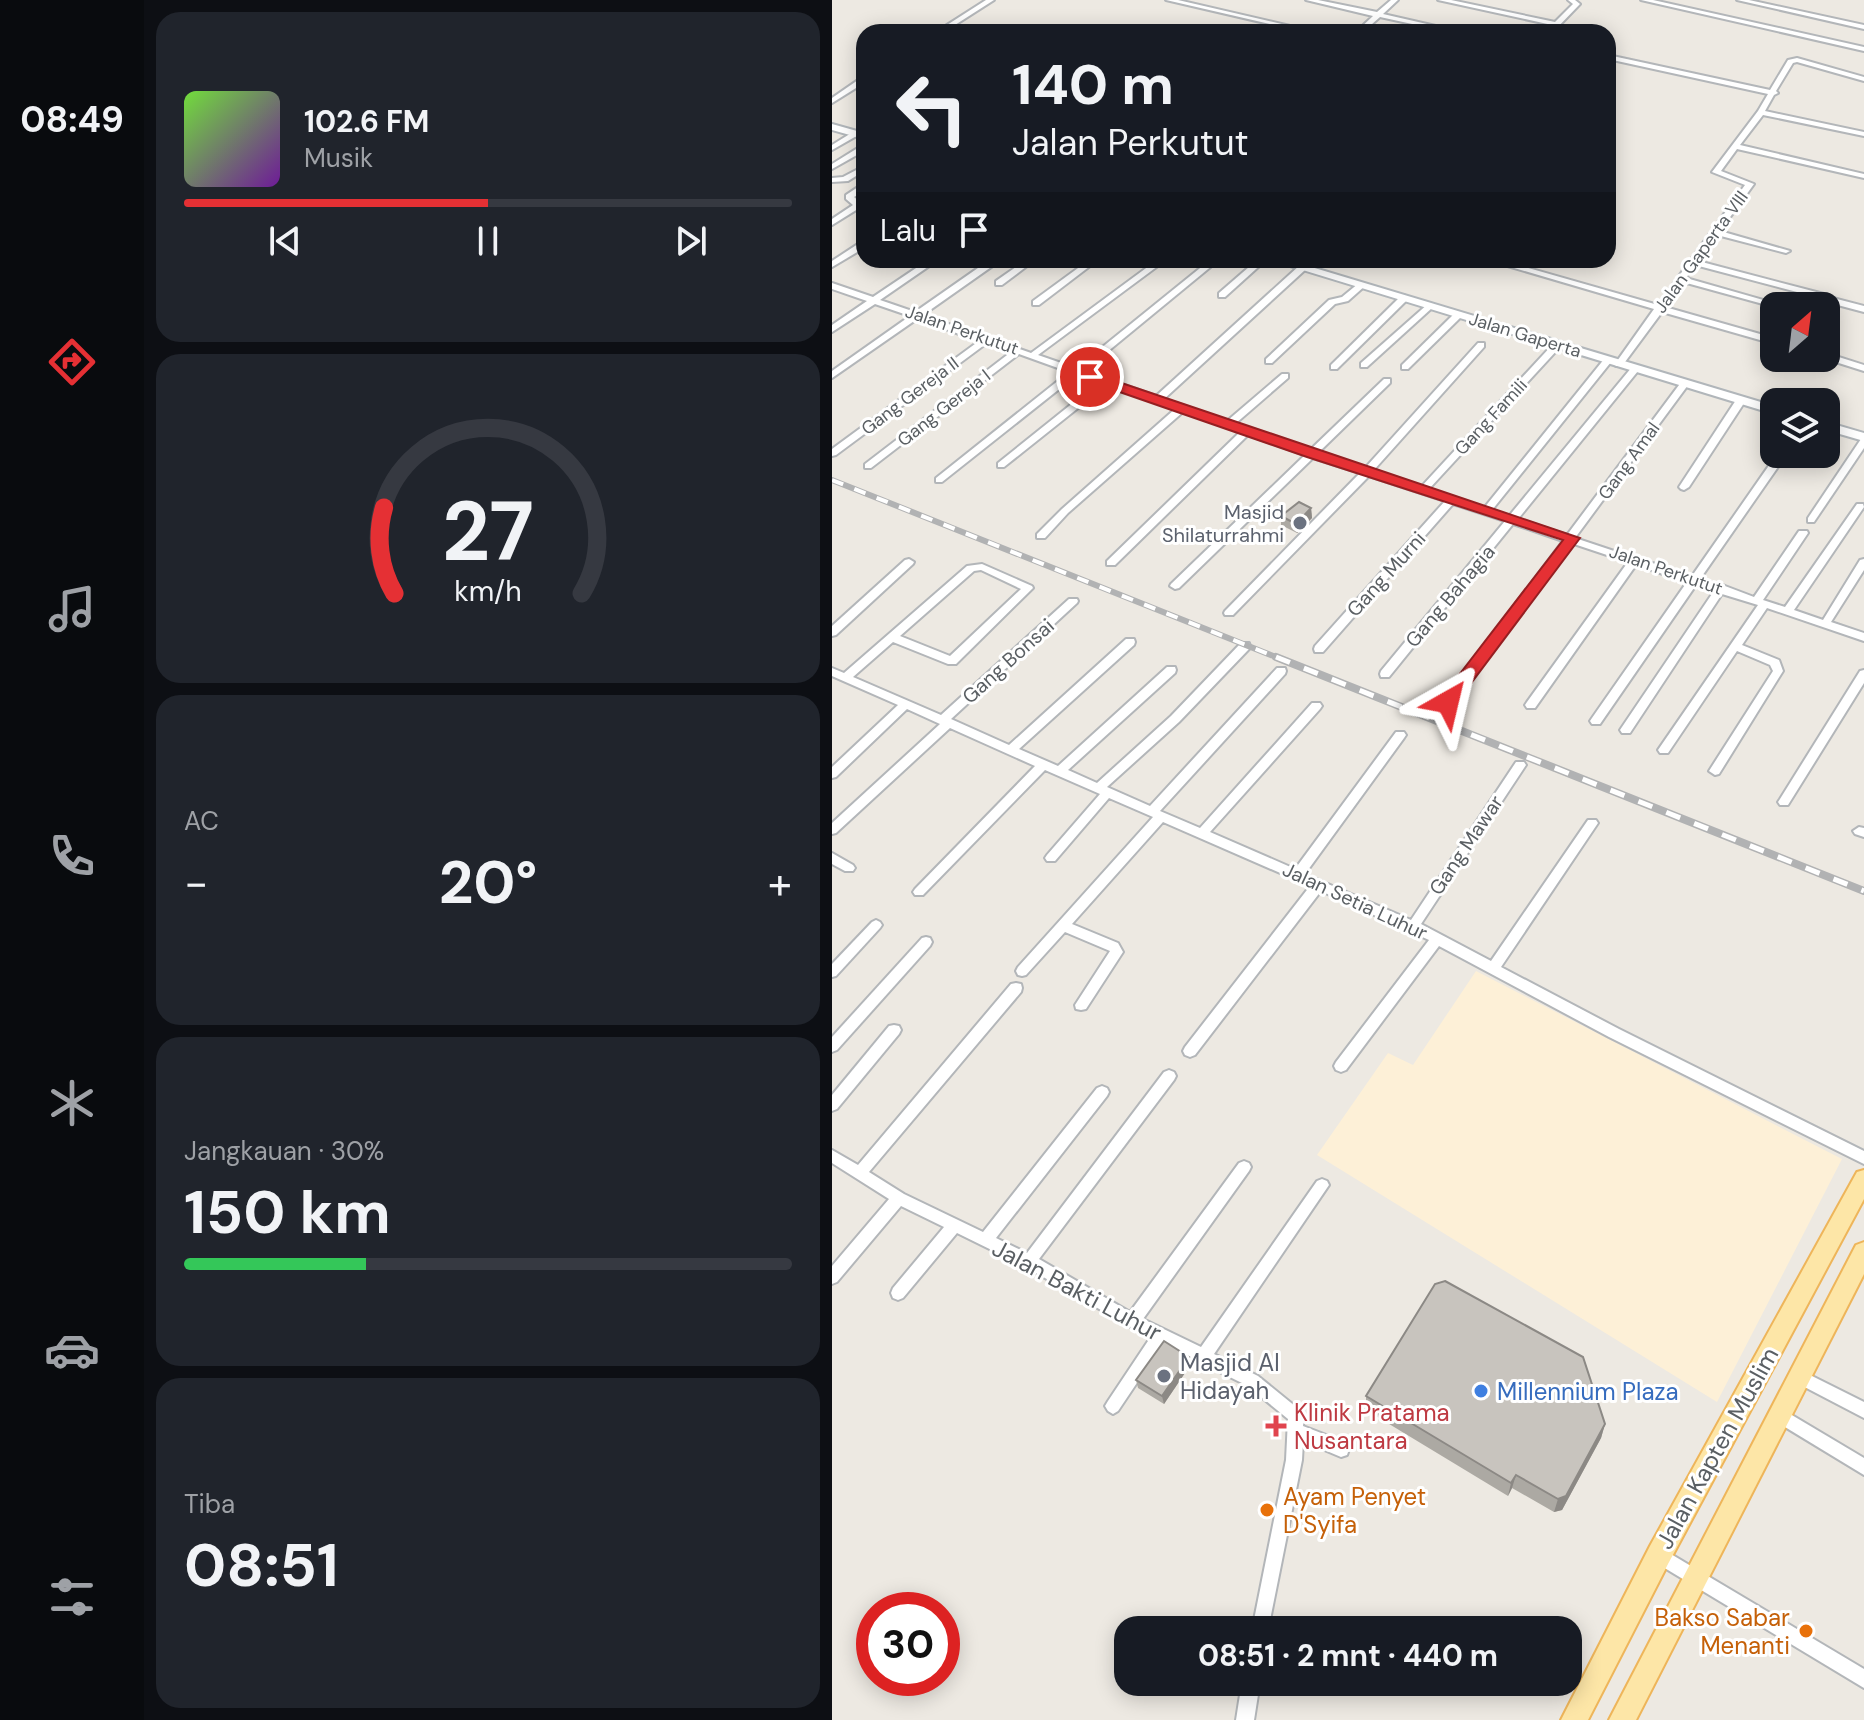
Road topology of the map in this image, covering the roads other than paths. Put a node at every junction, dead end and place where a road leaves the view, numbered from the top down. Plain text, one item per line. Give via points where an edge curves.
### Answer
1 (991, 0) edge
2 (1169, 0) edge
3 (1309, 0) edge
4 (1395, 0) edge
5 (1441, 0) edge
6 (1573, 0) edge
7 (1644, 0) edge
8 (1740, 0) edge
9 (1379, 15) junction
10 (952, 24) edge
11 (1277, 24) edge
12 (1368, 24) edge
13 (1421, 24) edge
14 (1555, 24) joint
15 (1864, 27) edge
16 (1864, 49) edge
17 (1616, 59) edge
18 (1864, 66) edge
19 (1864, 79) edge
20 (856, 85) edge
21 (1774, 93) junction
22 (832, 101) edge
23 (1761, 112) junction
24 (832, 127) edge
25 (856, 134) edge
26 (1864, 134) edge
27 (856, 137) edge
28 (1737, 147) junction
29 (832, 148) edge
30 (856, 153) edge
31 (832, 167) edge
32 (856, 173) edge
33 (1864, 176) edge
34 (832, 180) edge
35 (856, 206) edge
36 (832, 223) edge
37 (1715, 232) junction
38 (856, 249) edge
39 (1786, 251) dead end
40 (1693, 262) junction
41 (832, 265) edge
42 (922, 268) edge
43 (984, 268) edge
44 (1020, 268) edge
45 (1083, 268) edge
46 (1151, 268) edge
47 (1205, 268) edge
48 (1253, 268) edge
49 (1302, 268) joint
50 (1521, 268) edge
51 (1680, 279) junction
52 (999, 283) dead end
53 (1362, 285) junction
54 (832, 286) edge
55 (1806, 292) edge
56 (1222, 295) dead end
57 (1404, 298) junction
58 (873, 300) junction
59 (1760, 301) edge
60 (1036, 303) dead end
61 (1840, 303) edge
62 (1429, 306) junction
63 (1661, 306) junction
64 (1864, 309) edge
65 (917, 315) junction
66 (1458, 315) junction
67 (832, 329) edge
68 (1760, 337) edge
69 (987, 339) junction
70 (1481, 345) dead end
71 (1557, 345) junction
72 (1019, 350) junction
73 (1033, 355) junction
74 (1098, 355) dead end
75 (1840, 360) edge
76 (1269, 361) dead end
77 (1614, 362) junction
78 (1364, 365) dead end
79 (1334, 367) dead end
80 (1405, 367) dead end
81 (1864, 368) edge
82 (1635, 369) junction
83 (1075, 372) junction
84 (832, 375) edge
85 (1285, 376) dead end
86 (1387, 381) dead end
87 (1105, 382) junction
88 (1685, 383) junction
89 (1157, 400) junction
90 (1741, 400) junction
91 (1760, 406) edge
92 (1182, 408) junction
93 (1229, 424) junction
94 (1248, 430) junction
95 (1840, 431) edge
96 (1864, 439) edge
97 (833, 453) edge
98 (1312, 454) junction
99 (1001, 465) dead end
100 (868, 466) dead end
101 (1772, 468) edge
102 (1368, 471) junction
103 (939, 480) dead end
104 (1684, 487) dead end
105 (1424, 489) junction
106 (1452, 499) junction
107 (1860, 506) dead end
108 (1487, 510) junction
109 (1514, 520) junction
110 (1811, 520) dead end
111 (1803, 533) dead end
112 (1041, 536) dead end
113 (1572, 538) junction
114 (1635, 559) junction
115 (909, 562) dead end
116 (1864, 562) edge
117 (1111, 563) dead end
118 (1693, 579) junction
119 (1175, 586) dead end
120 (1721, 588) junction
121 (1073, 601) dead end
122 (1761, 602) junction
123 (1788, 611) junction
124 (1229, 613) dead end
125 (1825, 624) junction
126 (832, 632) edge
127 (892, 637) junction
128 (1864, 637) edge
129 (1130, 642) dead end
130 (1245, 646) dead end
131 (1735, 646) junction
132 (1319, 649) dead end
133 (1171, 670) dead end
134 (1281, 671) dead end
135 (1385, 674) dead end
136 (1864, 674) edge
137 (840, 676) edge
138 (832, 687) edge
139 (1448, 702) dead end
140 (905, 705) junction
141 (1531, 705) dead end
142 (1316, 706) dead end
143 (1596, 721) dead end
144 (945, 723) junction
145 (1626, 730) dead end
146 (1400, 735) dead end
147 (1664, 750) dead end
148 (1009, 751) junction
149 (1043, 765) junction
150 (1520, 765) dead end
151 (1715, 771) dead end
152 (1059, 772) junction
153 (832, 774) edge
154 (1102, 791) junction
155 (1784, 802) dead end
156 (1157, 813) junction
157 (1592, 823) dead end
158 (832, 830) edge
159 (1202, 833) junction
160 (832, 858) edge
161 (1051, 858) dead end
162 (849, 868) dead end
163 (1297, 875) junction
164 (1319, 884) junction
165 (919, 892) dead end
166 (876, 925) dead end
167 (1062, 925) junction
168 (1413, 926) junction
169 (1437, 939) junction
170 (926, 942) dead end
171 (1493, 968) junction
172 (1022, 971) dead end
173 (832, 972) edge
174 (1016, 988) dead end
175 (1081, 1005) dead end
176 (894, 1030) dead end
177 (832, 1046) edge
178 (1190, 1051) dead end
179 (1341, 1066) dead end
180 (1169, 1076) dead end
181 (1102, 1092) dead end
182 (832, 1105) edge
183 (832, 1156) edge
184 (1864, 1158) edge
185 (1244, 1167) dead end
186 (859, 1173) junction
187 (1864, 1179) edge
188 (1322, 1185) dead end
189 (899, 1198) junction
190 (953, 1227) junction
191 (985, 1241) junction
192 (1864, 1252) edge
193 (1029, 1261) junction
194 (832, 1277) edge
195 (1857, 1281) edge
196 (898, 1293) dead end
197 (1132, 1321) junction
198 (1161, 1334) junction
199 (1203, 1357) junction
200 (1800, 1377) junction
201 (1113, 1406) dead end
202 (1864, 1410) edge
203 (1780, 1416) junction
204 (1297, 1431) junction
205 (1341, 1449) dead end
206 (1864, 1467) edge
207 (1659, 1555) junction
208 (1694, 1576) junction
209 (1263, 1616) edge
210 (1864, 1679) edge
211 (1249, 1696) edge
212 (1245, 1720) edge
213 (1574, 1720) edge
214 (1622, 1720) edge

1 - 10 street
2 - 11 street
3 - 9 street
4 - 9 street
5 - 14 street
6 - 14 street via 1577,4
7 - 16 street
8 - 15 street
9 - 12 street
9 - 13 street
17 - 21 street
18 - 19 street
19 - 21 street, Jalan Gaperta VIII via 1792,60
20 - 22 street
21 - 23 street, Jalan Gaperta VIII
23 - 26 street
23 - 28 street, Jalan Gaperta VIII
24 - 25 street
27 - 29 street
28 - 33 street
28 - 37 street, Jalan Gaperta VIII via 1718,174 1750,184
30 - 31 street
32 - 34 street
35 - 36 street
37 - 39 street
37 - 40 street, Jalan Gaperta VIII
38 - 41 street
40 - 51 street, Jalan Gaperta VIII
40 - 55 street
42 - 58 street
43 - 65 street
44 - 52 street
45 - 60 street
46 - 73 street
47 - 74 street
48 - 56 street
49 - 53 street, Jalan Gaperta
49 - 89 street
50 - 63 street
51 - 59 street
51 - 63 street, Jalan Gaperta VIII
53 - 57 street, Jalan Gaperta
53 - 76 street via 1332,302
54 - 58 street, Jalan Perkutut
57 - 62 street, Jalan Gaperta
57 - 79 street
58 - 65 street, Jalan Perkutut
58 - 67 street
61 - 64 street
62 - 66 street, Jalan Gaperta
62 - 78 street
63 - 68 street
63 - 77 street, Jalan Gaperta VIII
65 - 69 street, Jalan Perkutut
65 - 84 street
66 - 71 street, Jalan Gaperta
66 - 80 street
69 - 72 street, Jalan Perkutut
69 - 97 street, Gang Gereja II
70 - 102 street
71 - 77 street, Jalan Gaperta
71 - 105 street, Gang Famili
72 - 73 street, Jalan Perkutut
72 - 100 street, Gang Gereja I
73 - 83 street, Jalan Perkutut
75 - 81 street
77 - 82 street, Jalan Gaperta
77 - 108 street, Jalan Gaperta VIII
82 - 88 street, Jalan Gaperta
82 - 109 street, Gang Bahagia
83 - 87 street, Jalan Perkutut
83 - 103 street
85 - 93 street
86 - 98 street
87 - 89 street, Jalan Perkutut
87 - 99 street
88 - 90 street, Jalan Gaperta
88 - 113 street, Gang Amal
89 - 92 street, Jalan Perkutut
90 - 91 street, Jalan Gaperta
90 - 104 street
92 - 93 street, Jalan Perkutut
92 - 112 street
93 - 94 street, Jalan Perkutut
94 - 98 street, Jalan Perkutut
94 - 117 street
95 - 96 street
96 - 110 street
98 - 102 street, Jalan Perkutut
98 - 119 street
101 - 118 street
102 - 105 street, Jalan Perkutut
102 - 124 street
105 - 106 street, Jalan Perkutut
106 - 108 street, Jalan Perkutut
106 - 132 street, Gang Murni
107 - 123 street
108 - 109 street, Jalan Perkutut
109 - 113 street, Jalan Perkutut
109 - 135 street, Gang Bahagia
111 - 122 street
113 - 114 street, Jalan Perkutut
113 - 139 street, Gang Amal
114 - 118 street, Jalan Perkutut
114 - 141 street
115 - 126 street
116 - 125 street
118 - 120 street, Jalan Perkutut
118 - 143 street
120 - 122 street, Jalan Perkutut
120 - 145 street
121 - 144 street, Gang Bonsai
122 - 123 street, Jalan Perkutut
122 - 131 street
123 - 125 street, Jalan Perkutut
125 - 128 street, Jalan Perkutut
127 - 127 street via 973,567 1028,588 952,661
127 - 137 street
129 - 148 street
130 - 154 street
131 - 147 street
131 - 151 street via 1775,663 1778,671
133 - 152 street
134 - 156 street
136 - 155 street
137 - 138 street
137 - 140 street, Jalan Setia Luhur
140 - 144 street, Jalan Setia Luhur
140 - 153 street
142 - 159 street
144 - 148 street, Jalan Setia Luhur
144 - 158 street, Gang Bonsai
146 - 163 street
148 - 149 street, Jalan Setia Luhur
149 - 152 street, Jalan Setia Luhur
149 - 165 street
150 - 168 street, Gang Mawar
152 - 154 street, Jalan Setia Luhur
154 - 156 street, Jalan Setia Luhur
154 - 161 street
156 - 159 street, Jalan Setia Luhur
156 - 167 street
157 - 171 street
159 - 163 street, Jalan Setia Luhur
160 - 162 street
163 - 164 street, Jalan Setia Luhur
164 - 168 street, Jalan Setia Luhur
164 - 178 street
166 - 173 street
167 - 172 street
167 - 175 street via 1117,952
168 - 169 street, Jalan Setia Luhur
169 - 171 street, Jalan Setia Luhur
169 - 179 street
170 - 177 street
171 - 184 street, Jalan Setia Luhur
174 - 186 street
176 - 182 street
180 - 193 street
181 - 191 street
183 - 186 street, Jalan Bakti Luhur
185 - 197 street
186 - 189 street, Jalan Bakti Luhur
187 - 207 main road, Jalan Kapten Muslim
188 - 199 street
189 - 190 street, Jalan Bakti Luhur
189 - 194 street
190 - 191 street, Jalan Bakti Luhur
190 - 196 street
191 - 193 street, Jalan Bakti Luhur
192 - 195 main road, Jalan Kapten Muslim
193 - 197 street, Jalan Bakti Luhur
195 - 200 main road, Jalan Kapten Muslim
197 - 198 street, Jalan Bakti Luhur
198 - 199 street, Jalan Bakti Luhur
198 - 201 street
199 - 204 street, Jalan Bakti Luhur via 1286,1404 1296,1416
200 - 202 street
200 - 203 main road, Jalan Kapten Muslim
203 - 206 street
203 - 208 main road, Jalan Kapten Muslim
204 - 205 street
204 - 209 street
207 - 208 street
207 - 213 main road, Jalan Kapten Muslim
208 - 210 street
208 - 214 main road, Jalan Kapten Muslim
211 - 212 street

